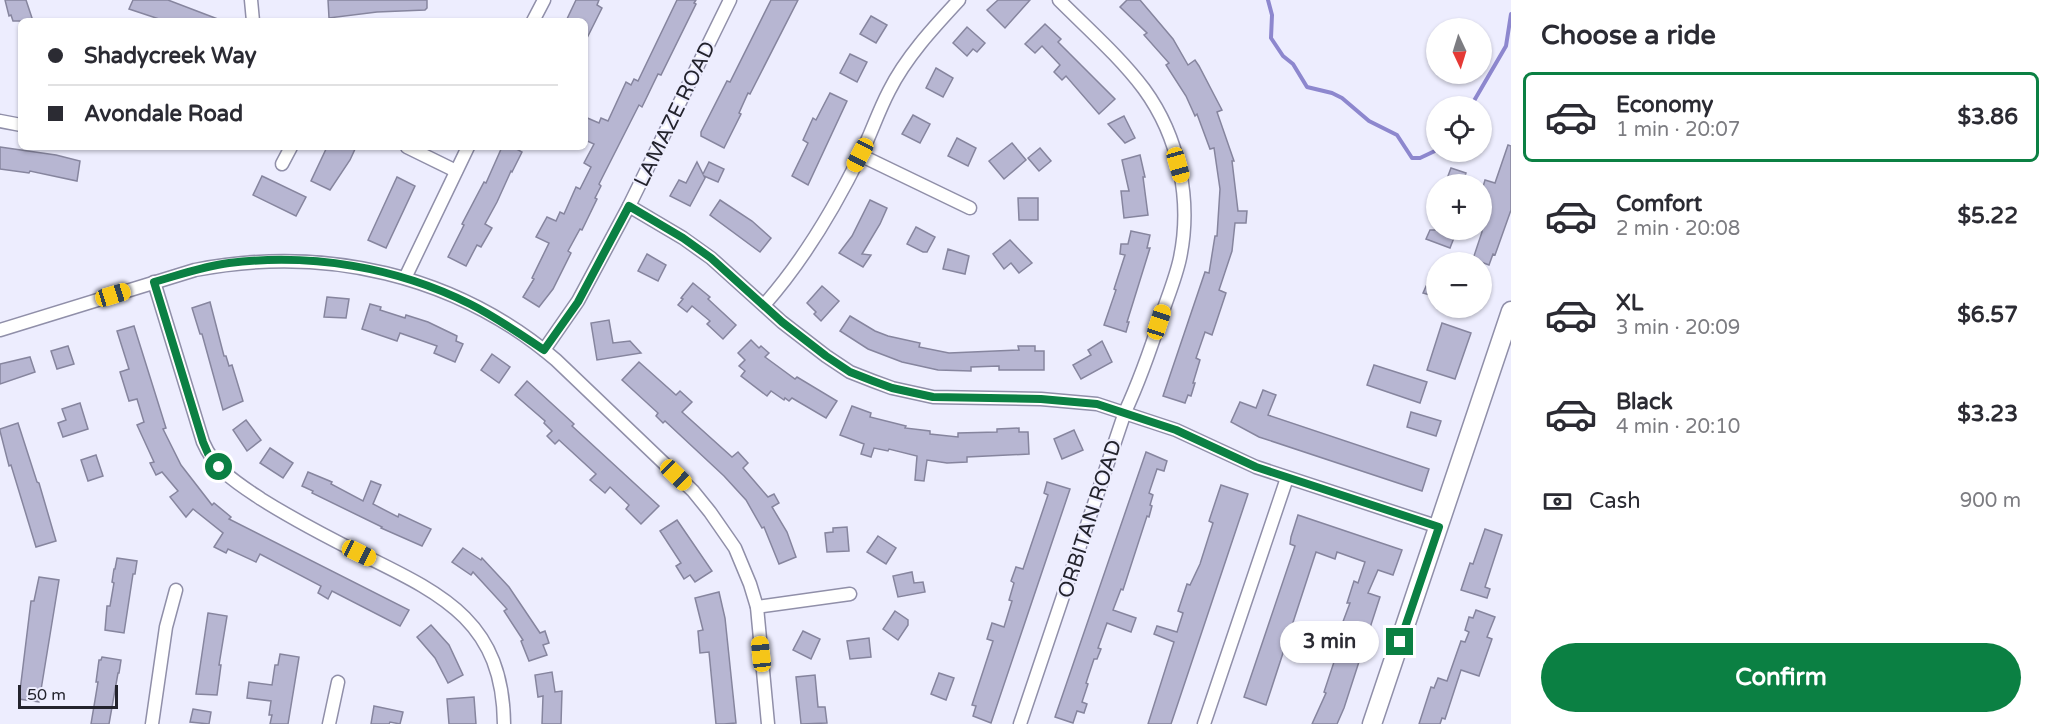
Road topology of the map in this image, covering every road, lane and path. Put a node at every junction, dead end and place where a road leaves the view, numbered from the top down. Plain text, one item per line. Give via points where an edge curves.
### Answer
1 (251, 0) edge
2 (544, 0) edge
3 (730, 0) edge
4 (958, 0) edge
5 (1059, 0) edge
6 (253, 18) edge
7 (535, 18) edge
8 (0, 121) edge
9 (18, 124) edge
10 (289, 150) edge
11 (413, 150) edge
12 (466, 150) edge
13 (860, 155) junction
14 (282, 164) dead end
15 (456, 171) junction
16 (629, 206) junction
17 (970, 208) dead end
18 (405, 278) junction
19 (154, 282) junction
20 (764, 305) junction
21 (1511, 311) edge
22 (0, 330) edge
23 (544, 350) junction
24 (1125, 412) junction
25 (1287, 478) junction
26 (1439, 527) junction
27 (176, 590) dead end
28 (850, 594) dead end
29 (757, 607) junction
30 (338, 682) dead end
31 (152, 724) edge
32 (329, 724) edge
33 (504, 724) edge
34 (768, 724) edge
35 (1020, 724) edge
36 (1203, 724) edge
37 (1372, 724) edge

1 - 6 street
2 - 7 street
3 - 16 street, LAMAZE ROAD
4 - 13 street via 901,72
5 - 24 street, ORBITAN ROAD via 1144,89 1166,130 1183,180 1179,260 1142,377
8 - 9 street
10 - 14 street
11 - 15 street
12 - 15 street
13 - 17 street
13 - 20 street via 812,244
15 - 18 street
16 - 20 street via 711,258
16 - 23 street, LAMAZE ROAD via 578,302
18 - 19 street via 345,264 282,260 228,263
18 - 23 street via 472,305
19 - 22 street
19 - 33 street via 209,456 228,478 270,505 418,582 458,609 491,656 503,702
20 - 24 street via 850,372 892,388 947,398 1097,404
21 - 26 street
23 - 29 street via 705,505 735,548
24 - 25 street
24 - 35 street, ORBITAN ROAD
25 - 26 street
25 - 36 street
26 - 37 street
27 - 31 street via 166,627
28 - 29 street
29 - 34 street
30 - 32 street

